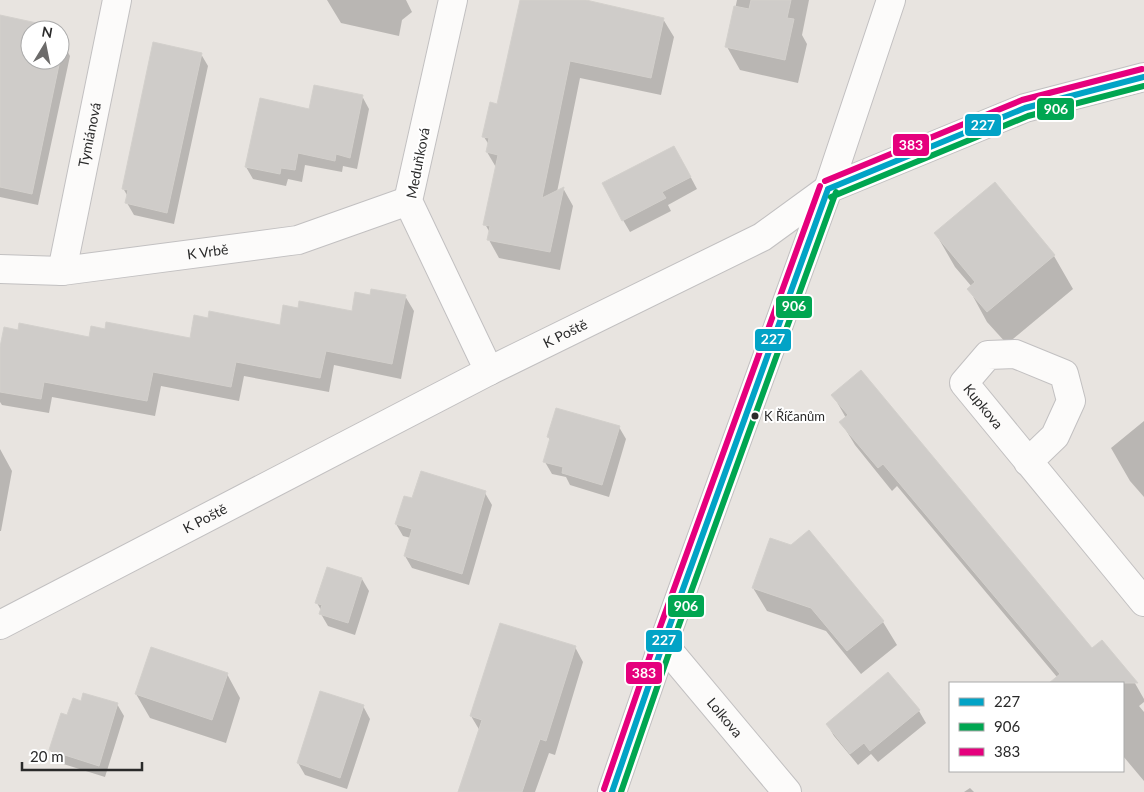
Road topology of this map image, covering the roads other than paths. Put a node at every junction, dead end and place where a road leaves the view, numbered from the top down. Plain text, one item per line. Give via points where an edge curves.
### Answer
1 (117, 0) edge
2 (454, 0) edge
3 (891, 0) edge
4 (1144, 77) edge
5 (828, 189) junction
6 (408, 201) junction
7 (0, 269) edge
8 (62, 271) junction
9 (489, 371) junction
10 (1028, 462) dead end
11 (1144, 602) edge
12 (0, 625) edge
13 (663, 644) junction
14 (612, 792) edge
15 (787, 792) edge

1 - 8 street, Tymiánová
2 - 6 street, Meduňková
3 - 5 street
4 - 5 street, K Poště via 1025,108
5 - 9 street, K Poště via 762,237
5 - 13 street
6 - 8 street, K Vrbě via 298,240
6 - 9 street, Meduňková
7 - 8 street, K Vrbě
9 - 12 street, K Poště
10 - 11 street
13 - 14 street
13 - 15 street, Lolkova

